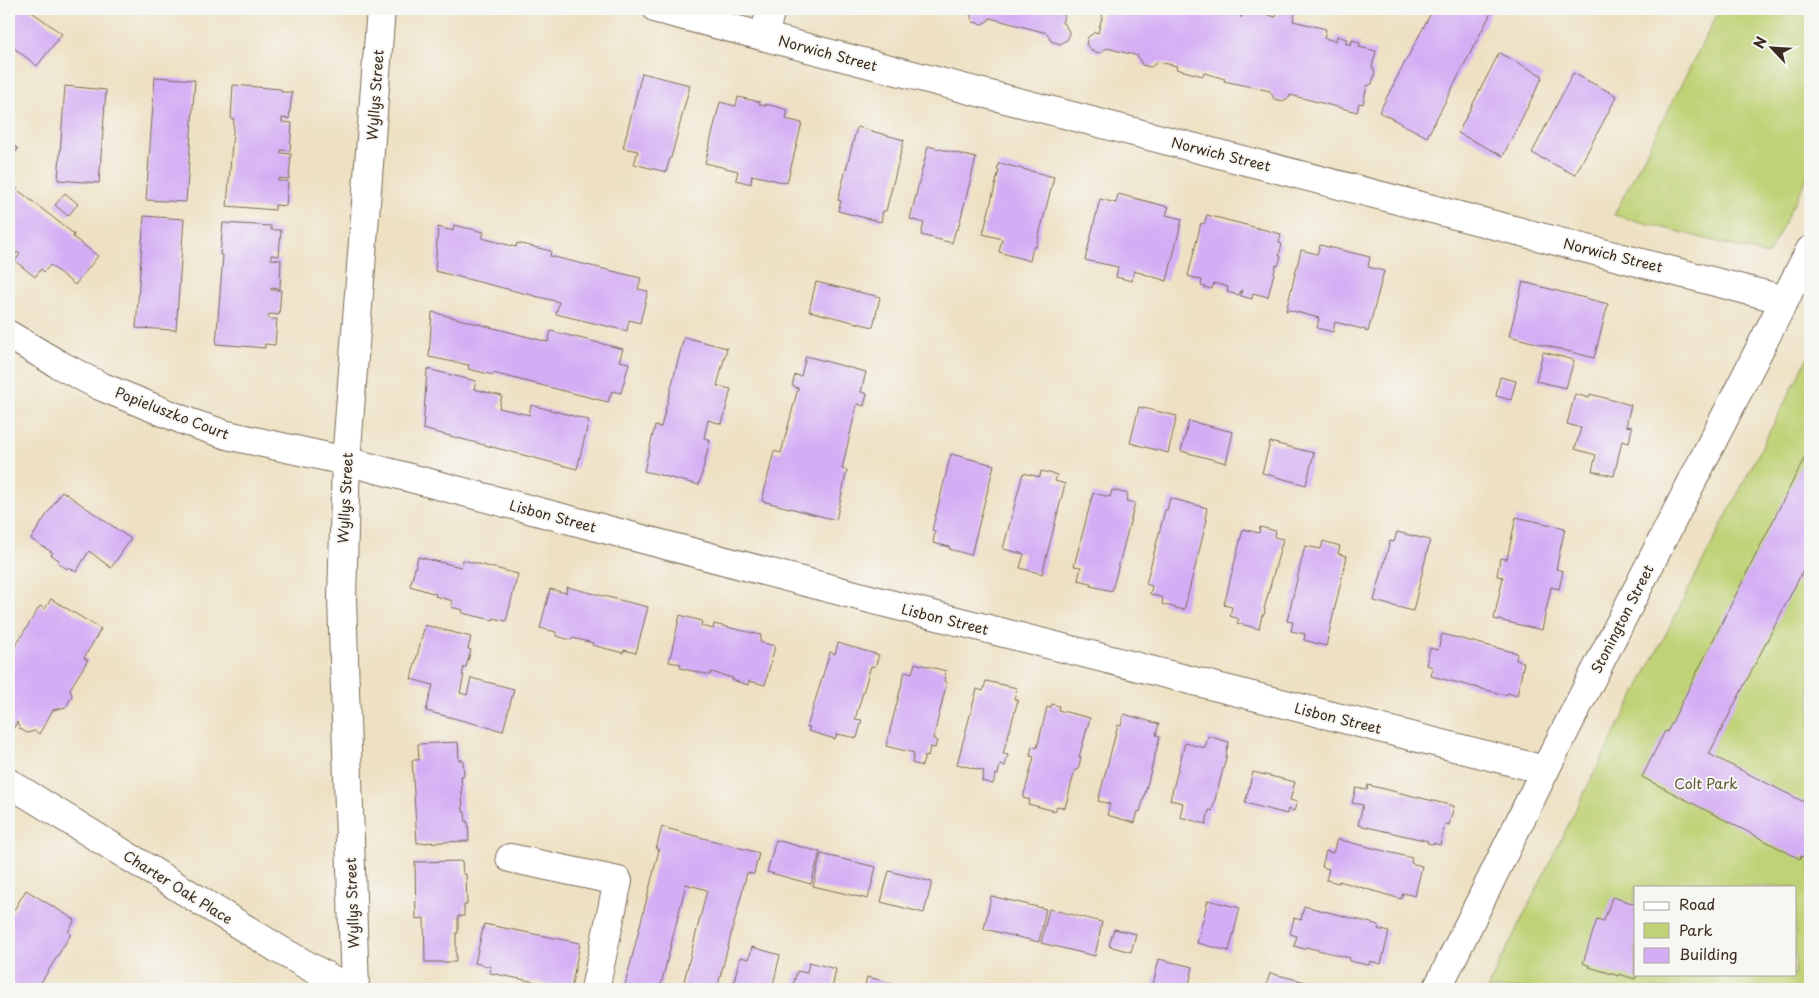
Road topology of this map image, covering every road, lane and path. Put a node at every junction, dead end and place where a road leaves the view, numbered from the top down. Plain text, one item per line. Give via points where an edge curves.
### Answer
1 (381, 9) edge
2 (657, 9) edge
3 (771, 9) edge
4 (764, 36) junction
5 (1810, 250) edge
6 (1785, 300) junction
7 (9, 336) edge
8 (346, 461) junction
9 (1545, 770) junction
10 (9, 782) edge
11 (510, 858) dead end
12 (349, 989) edge
13 (354, 989) edge
14 (595, 989) edge
15 (1437, 989) edge

1 - 8 street, Wyllys Street
2 - 4 street, Norwich Street
3 - 4 street
4 - 6 street, Norwich Street
5 - 6 street, Stonington Street
6 - 9 street, Stonington Street
7 - 8 street, Popieluszko Court via 100,386 188,422 227,436
8 - 9 street, Lisbon Street via 874,600
8 - 13 street, Wyllys Street via 342,599
9 - 15 street, Stonington Street
10 - 12 street, Charter Oak Place via 280,950
11 - 14 street via 618,881

